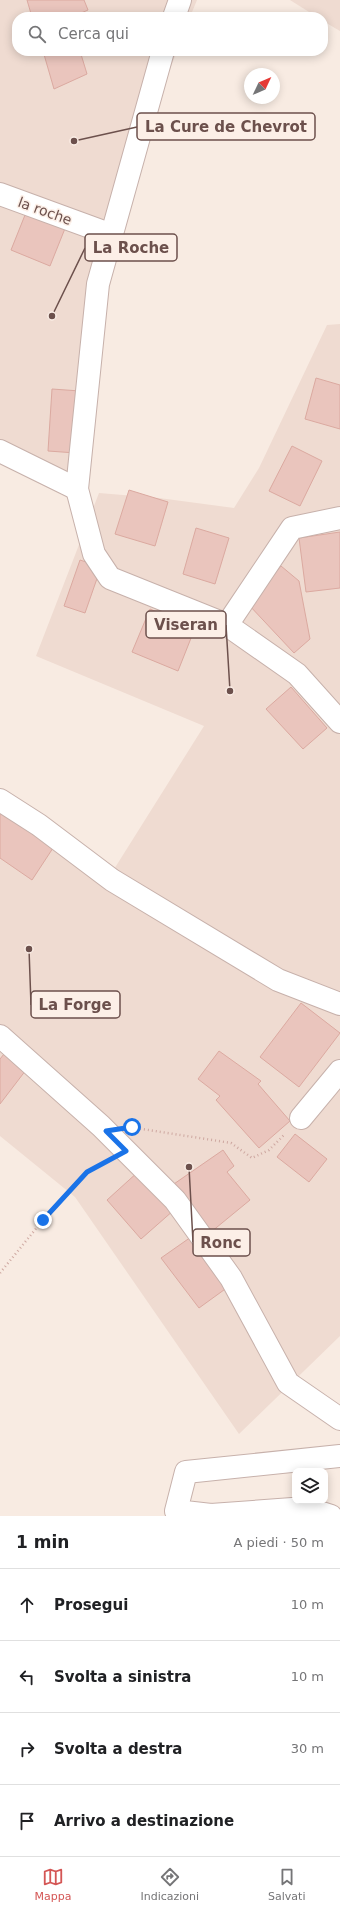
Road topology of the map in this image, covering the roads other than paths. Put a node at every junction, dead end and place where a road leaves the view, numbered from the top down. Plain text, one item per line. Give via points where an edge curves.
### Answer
1 (180, 0) edge
2 (176, 12) edge
3 (162, 56) edge
4 (0, 194) edge
5 (112, 235) junction
6 (0, 451) edge
7 (77, 489) junction
8 (340, 518) edge
9 (228, 625) junction
10 (340, 722) edge
11 (0, 800) edge
12 (340, 1004) edge
13 (0, 1036) edge
14 (340, 1071) edge
15 (301, 1118) road end
16 (340, 1419) edge
17 (340, 1456) edge
18 (331, 1516) edge

1 - 2 street
3 - 5 street
4 - 5 street, la roche
5 - 7 street via 98,284
6 - 7 street
7 - 9 street via 94,554 110,578
8 - 9 street via 292,528
9 - 10 street via 297,674
11 - 12 street via 39,825 112,880 271,976
13 - 16 street via 106,1131 175,1200 231,1278 288,1384
14 - 15 street
17 - 18 street via 186,1472 176,1511 210,1515 306,1508

